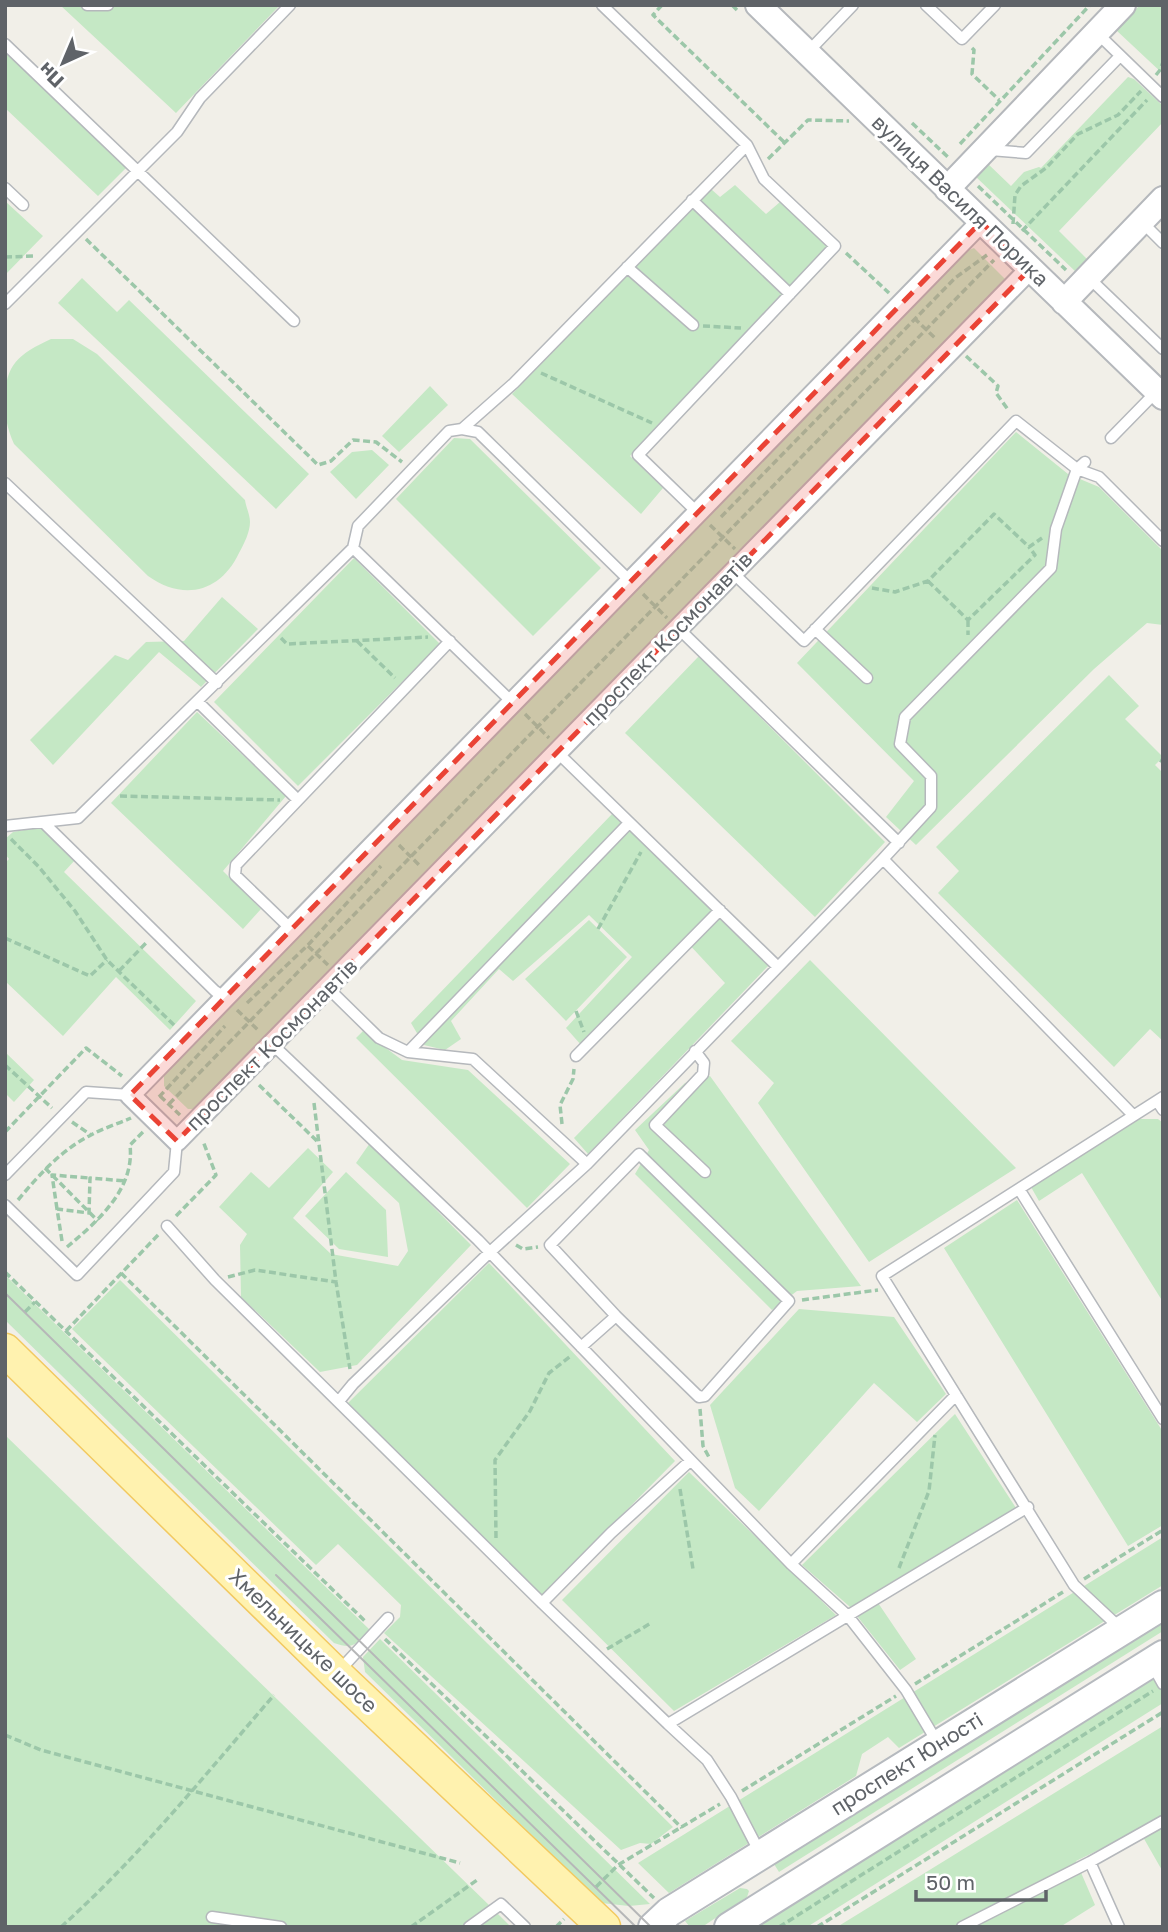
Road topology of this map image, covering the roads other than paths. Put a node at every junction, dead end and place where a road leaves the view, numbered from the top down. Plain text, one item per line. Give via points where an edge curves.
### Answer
1 (87, 5) edge
2 (108, 5) edge
3 (290, 5) edge
4 (602, 5) edge
5 (758, 5) edge
6 (853, 5) edge
7 (926, 5) edge
8 (995, 5) edge
9 (1123, 5) edge
10 (1096, 33) junction
11 (5, 44) edge
12 (807, 53) junction
13 (1119, 56) junction
14 (1159, 94) edge
15 (747, 145) junction
16 (984, 149) junction
17 (138, 173) junction
18 (5, 188) edge
19 (947, 189) junction
20 (1163, 199) edge
21 (692, 200) junction
22 (23, 205) dead end
23 (1141, 221) junction
24 (981, 222) junction
25 (1163, 243) edge
26 (627, 267) junction
27 (1030, 269) junction
28 (1088, 277) junction
29 (790, 294) junction
30 (1064, 302) junction
31 (5, 304) edge
32 (294, 321) dead end
33 (693, 326) road end
34 (1163, 349) edge
35 (1160, 394) edge
36 (462, 429) junction
37 (1111, 438) dead end
38 (1081, 466) junction
39 (5, 483) edge
40 (699, 513) junction
41 (1163, 541) edge
42 (353, 548) junction
43 (739, 566) junction
44 (631, 583) junction
45 (678, 628) junction
46 (815, 629) junction
47 (450, 641) junction
48 (867, 678) dead end
49 (217, 683) junction
50 (198, 702) junction
51 (513, 703) junction
52 (559, 751) junction
53 (298, 800) junction
54 (43, 822) junction
55 (629, 823) junction
56 (5, 826) edge
57 (899, 843) junction
58 (883, 859) junction
59 (720, 911) junction
60 (292, 930) junction
61 (777, 966) junction
62 (334, 982) junction
63 (226, 998) junction
64 (272, 1044) junction
65 (695, 1051) junction
66 (408, 1052) junction
67 (576, 1056) road end
68 (130, 1095) junction
69 (1161, 1103) edge
70 (1133, 1115) junction
71 (177, 1141) junction
72 (587, 1164) junction
73 (705, 1172) dead end
74 (5, 1175) edge
75 (1019, 1189) junction
76 (5, 1205) edge
77 (167, 1226) road end
78 (490, 1252) junction
79 (616, 1316) junction
80 (582, 1347) junction
81 (5, 1350) edge
82 (956, 1395) junction
83 (339, 1401) junction
84 (1163, 1419) edge
85 (690, 1461) junction
86 (1028, 1507) junction
87 (791, 1564) junction
88 (542, 1604) junction
89 (1163, 1605) edge
90 (848, 1616) junction
91 (388, 1618) dead end
92 (1123, 1630) junction
93 (1160, 1672) edge
94 (336, 1674) junction
95 (668, 1724) junction
96 (939, 1745) junction
97 (1163, 1821) edge
98 (756, 1858) junction
99 (1090, 1862) junction
100 (775, 1898) junction
101 (654, 1913) edge
102 (212, 1917) dead end
103 (281, 1927) edge
104 (469, 1927) edge
105 (525, 1927) edge
106 (604, 1927) edge
107 (729, 1927) edge
108 (962, 1927) edge
109 (1119, 1927) edge

1 - 2 lane
3 - 17 lane via 200,98 177,132
4 - 15 lane
5 - 12 street, вулиця Василя Порика
6 - 12 lane
7 - 8 lane via 962,39
9 - 10 street
10 - 13 lane
10 - 16 street
11 - 17 lane
12 - 19 street, вулиця Василя Порика
13 - 14 lane
13 - 16 lane via 1026,153
15 - 21 lane
15 - 29 lane via 764,179 835,246
16 - 19 street
17 - 31 lane
17 - 32 lane
18 - 22 lane
19 - 24 street, вулиця Василя Порика
20 - 23 street
21 - 26 lane
21 - 29 lane
23 - 25 lane
23 - 28 street
24 - 27 street, вулиця Василя Порика
24 - 40 street
26 - 33 lane
26 - 36 lane
27 - 30 street, вулиця Василя Порика
27 - 43 street, проспект Космонавтів
28 - 30 street
28 - 34 lane
29 - 40 lane via 638,455
30 - 35 street, вулиця Василя Порика
35 - 37 lane
36 - 42 lane via 449,430 358,526
36 - 44 lane via 478,432
38 - 41 lane via 1099,477
38 - 46 lane via 1016,421
38 - 57 lane via 1056,529 1051,568 905,718 900,744 931,776 932,807
39 - 49 lane
40 - 44 street
42 - 47 lane
42 - 49 lane
43 - 45 street, проспект Космонавтів
43 - 46 lane via 804,640
44 - 51 street
45 - 52 street, проспект Космонавтів
45 - 57 lane
46 - 48 lane
47 - 51 lane
47 - 53 lane
49 - 50 lane
50 - 53 lane
50 - 54 lane via 78,818
51 - 60 street
52 - 55 lane
52 - 62 street, проспект Космонавтів
53 - 60 lane via 236,865 235,875
54 - 56 lane
54 - 63 lane
55 - 59 lane
55 - 66 lane
57 - 58 lane
58 - 61 lane
58 - 70 lane
59 - 61 lane
59 - 67 lane
60 - 63 street
61 - 65 lane
62 - 64 street, проспект Космонавтів
62 - 66 lane via 379,1038
63 - 68 street
64 - 71 street, проспект Космонавтів
64 - 78 lane
65 - 72 lane
65 - 73 lane via 704,1063 703,1074 655,1125
66 - 72 lane via 473,1059
68 - 71 street, проспект Космонавтів
68 - 74 lane via 86,1092
69 - 70 lane
70 - 75 lane
71 - 76 lane via 174,1172 77,1275
72 - 78 lane
75 - 82 lane via 882,1276
75 - 84 lane
77 - 83 lane via 215,1280
78 - 80 lane
78 - 83 lane
79 - 79 lane via 550,1245 639,1154 789,1301 705,1396 699,1397
79 - 80 lane
80 - 85 lane
81 - 94 main road, Хмельницьке шосе
82 - 86 lane
82 - 87 lane
83 - 88 lane
85 - 87 lane
85 - 88 lane
86 - 90 lane
86 - 92 lane via 1074,1585
87 - 90 lane
88 - 95 lane
89 - 92 main road, проспект Юності
90 - 95 lane
90 - 96 lane via 906,1690
91 - 94 lane
92 - 96 main road, проспект Юності
93 - 100 main road, проспект Юності
94 - 106 main road, Хмельницьке шосе
95 - 98 lane via 707,1760 731,1797
96 - 98 main road, проспект Юності
97 - 99 lane
98 - 100 main road
98 - 101 main road, проспект Юності via 669,1912
99 - 108 lane
99 - 109 lane
100 - 107 main road, проспект Юності
102 - 103 lane
104 - 105 lane via 501,1904

